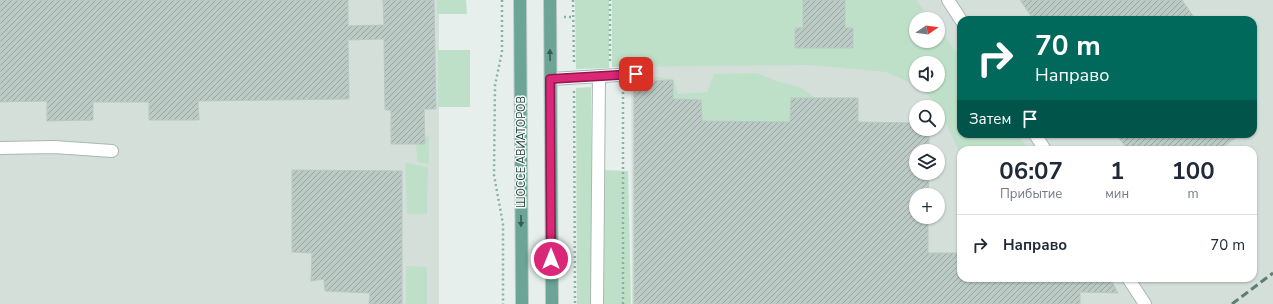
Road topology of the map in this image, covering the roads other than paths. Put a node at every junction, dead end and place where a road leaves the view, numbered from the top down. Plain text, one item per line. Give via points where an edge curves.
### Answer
1 (520, 0) edge
2 (550, 0) edge
3 (948, 0) edge
4 (958, 16) edge
5 (636, 74) dead end
6 (604, 76) junction
7 (550, 79) junction
8 (0, 148) edge
9 (112, 151) dead end
10 (1131, 282) edge
11 (522, 304) edge
12 (552, 304) edge
13 (597, 304) edge
14 (1145, 304) edge

1 -> 11 main road, ШОССЕ АВИАТОРОВ
7 -> 2 main road
3 - 4 lane
5 - 6 lane
6 - 7 lane
6 - 13 lane
7 - 12 main road
8 - 9 lane via 54,147
10 - 14 lane

